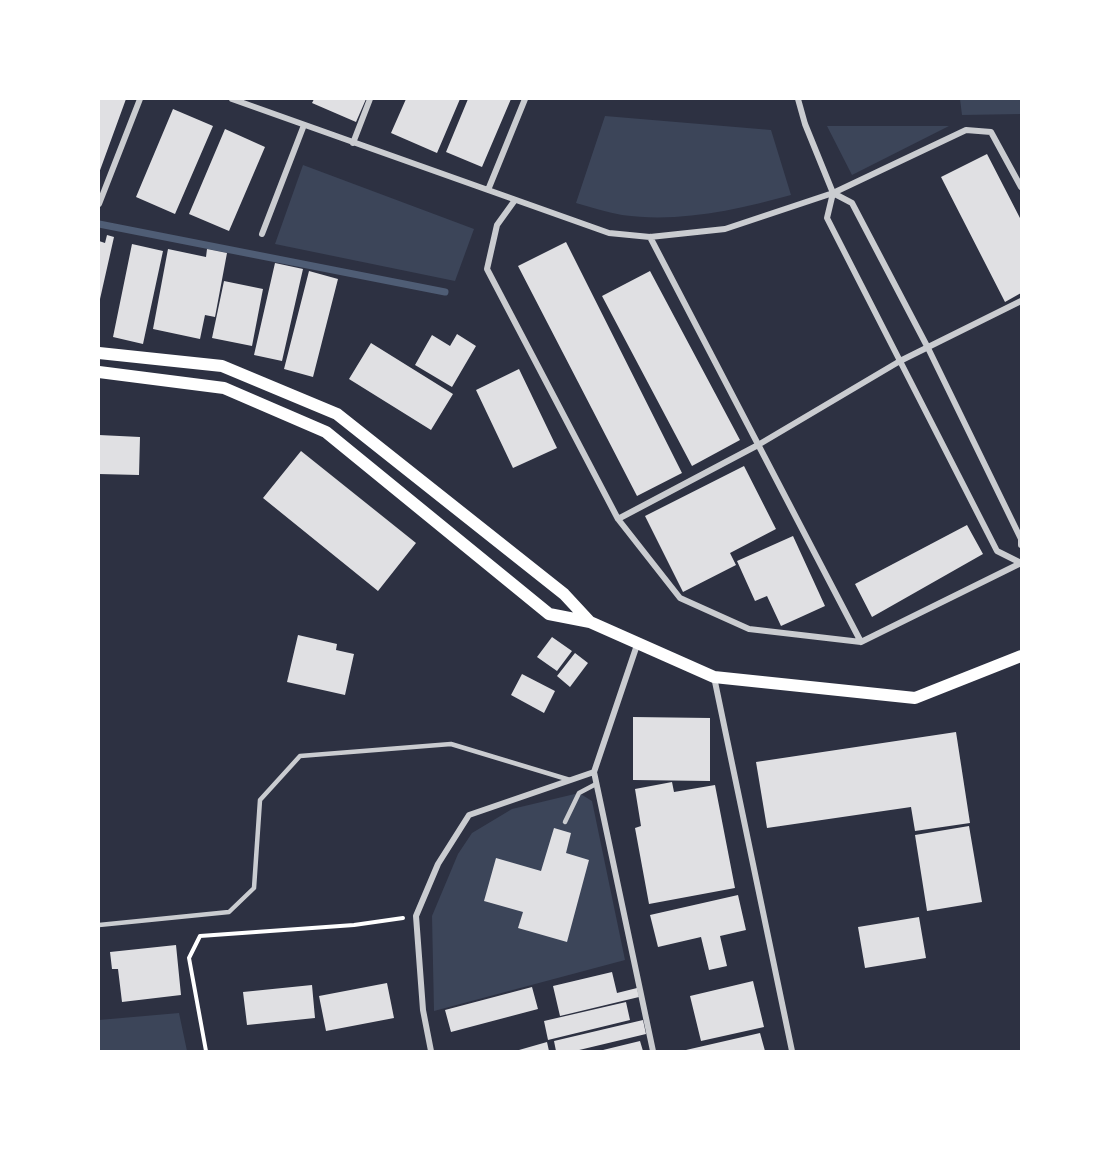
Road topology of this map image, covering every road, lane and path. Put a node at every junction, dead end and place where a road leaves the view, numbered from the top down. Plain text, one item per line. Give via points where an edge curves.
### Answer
1 (140, 99) edge
2 (232, 99) edge
3 (370, 99) edge
4 (525, 99) edge
5 (798, 99) edge
6 (304, 125) junction
7 (353, 143) junction
8 (1021, 187) edge
9 (488, 190) junction
10 (833, 194) junction
11 (515, 200) junction
12 (99, 204) edge
13 (262, 234) dead end
14 (650, 237) junction
15 (1021, 301) edge
16 (928, 348) junction
17 (99, 353) edge
18 (900, 361) junction
19 (99, 372) edge
20 (758, 445) junction
21 (618, 519) junction
22 (1021, 545) edge
23 (1021, 563) edge
24 (590, 622) junction
25 (638, 642) junction
26 (861, 642) junction
27 (1021, 656) edge
28 (714, 677) junction
29 (594, 772) junction
30 (570, 780) junction
31 (596, 784) junction
32 (565, 822) dead end
33 (416, 916) junction
34 (99, 925) edge
35 (206, 1051) edge
36 (431, 1051) edge
37 (653, 1051) edge
38 (792, 1051) edge

1 - 12 street
2 - 6 street
3 - 7 street
4 - 9 street
5 - 10 street
6 - 7 street
6 - 13 street
7 - 9 street
8 - 10 street via 991,132 966,130
9 - 11 street
10 - 14 street via 725,229
10 - 16 street via 852,203
10 - 18 street via 827,218
11 - 14 street via 609,233
11 - 21 street via 496,225 487,269
14 - 20 street
15 - 16 street
16 - 18 street
16 - 22 street
17 - 24 main road via 222,366 337,414 564,594
18 - 20 street
18 - 23 street via 997,551
19 - 24 main road via 224,388 326,432 549,614
20 - 21 street
20 - 26 street
21 - 26 street via 680,598 749,629
23 - 26 street
24 - 25 main road
25 - 28 main road
25 - 29 street
27 - 28 main road via 915,698
28 - 38 street
29 - 30 street
29 - 31 street
30 - 33 street via 469,815 438,864
30 - 34 lane via 451,744 300,756 260,800 254,888 229,912
31 - 32 lane via 579,793
31 - 37 street
33 - 35 path via 354,925 200,936 189,958
33 - 36 street via 423,1010

